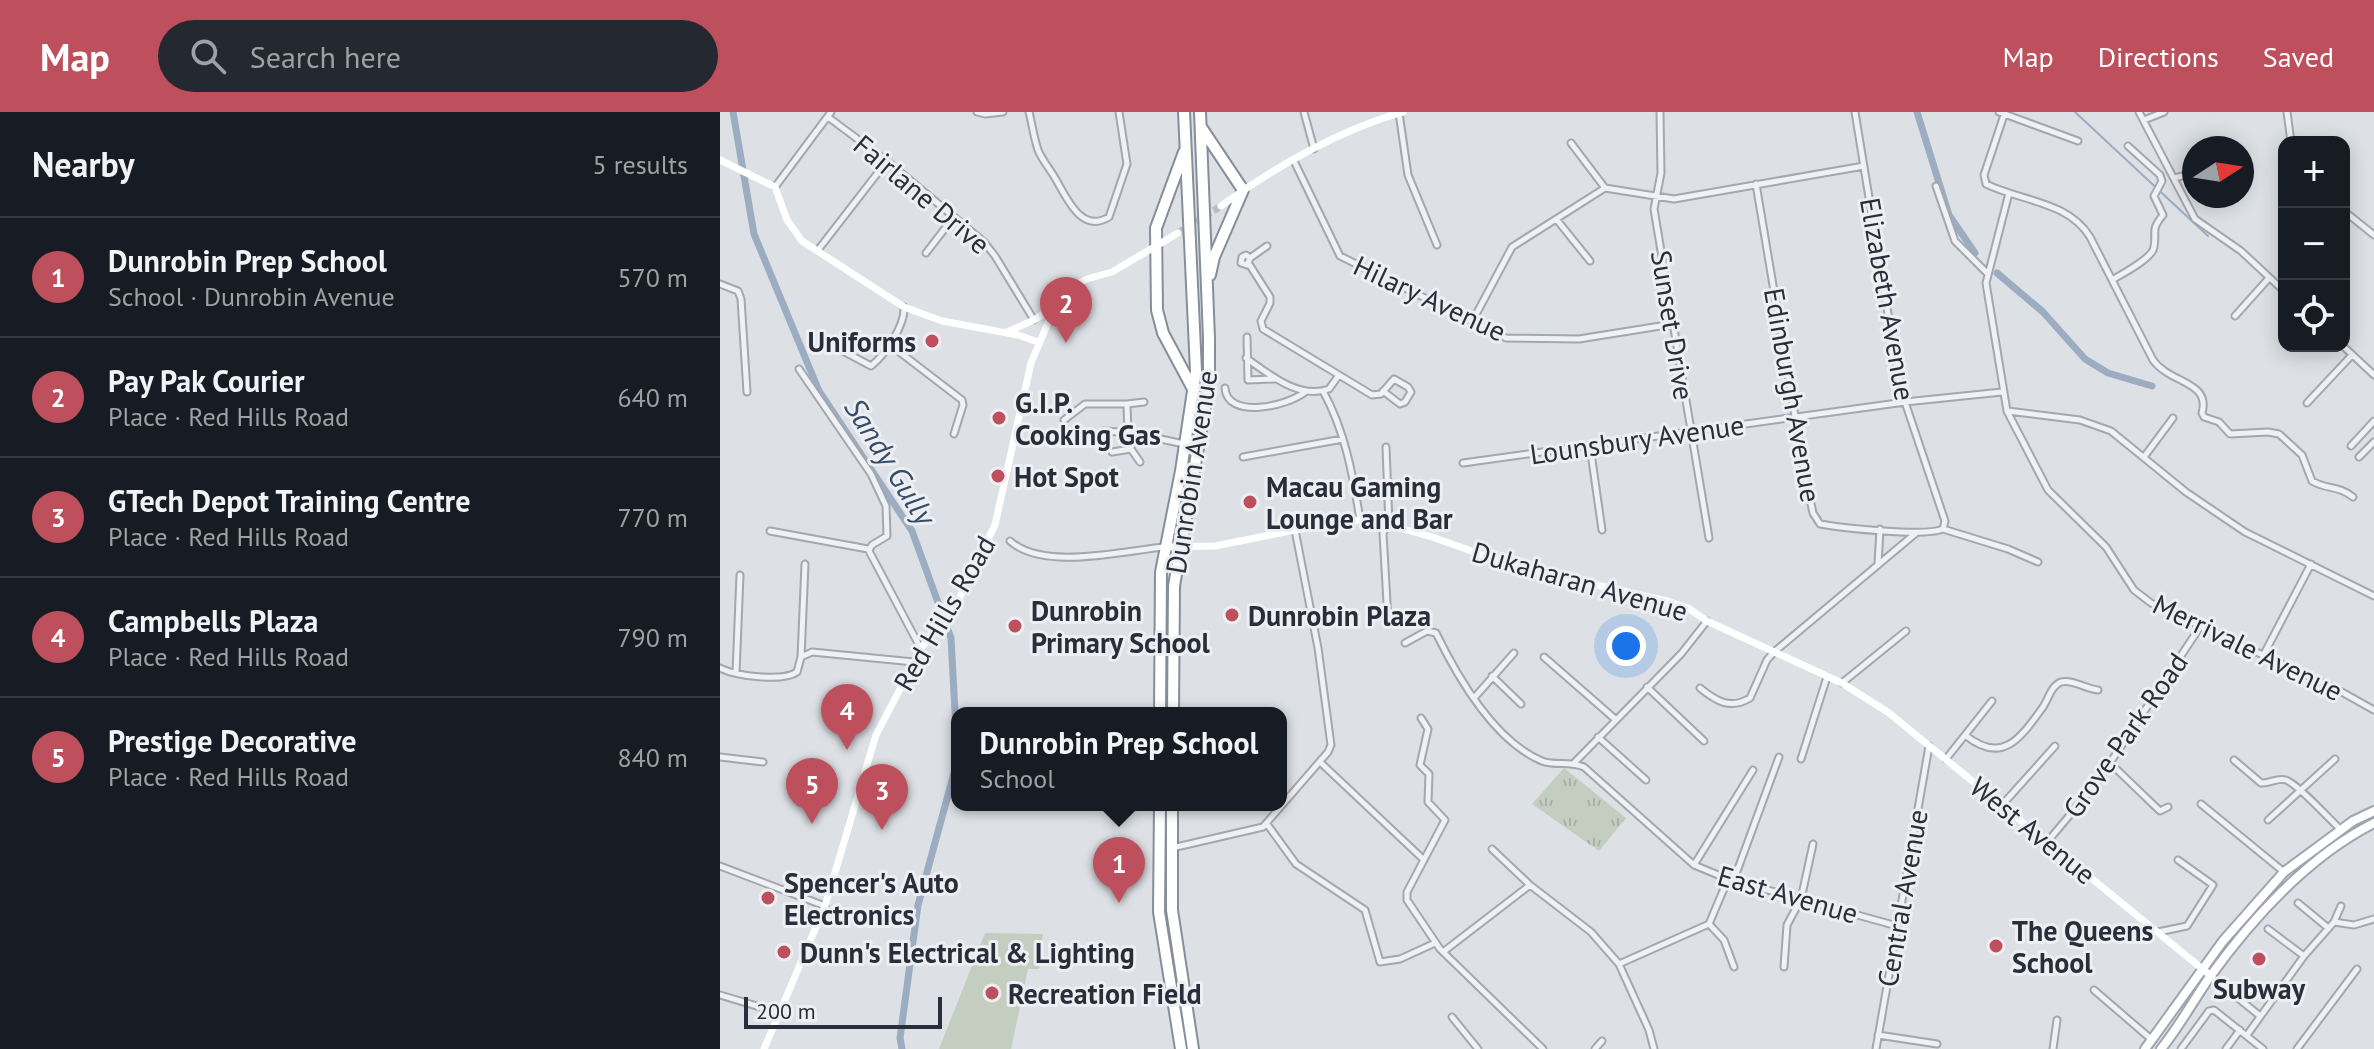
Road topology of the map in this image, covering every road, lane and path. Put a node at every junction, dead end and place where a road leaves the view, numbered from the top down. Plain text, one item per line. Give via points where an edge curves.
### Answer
1 (977, 112) edge
2 (1003, 112) edge
3 (1029, 112) edge
4 (1119, 112) edge
5 (1184, 112) edge
6 (1200, 112) edge
7 (1304, 112) edge
8 (1660, 112) edge
9 (1855, 112) edge
10 (2139, 112) edge
11 (2164, 112) edge
12 (2287, 112) edge
13 (1401, 113) edge
14 (2003, 113) edge
15 (830, 114) edge
16 (1383, 115) edge
17 (2144, 120) junction
18 (1200, 125) junction
19 (2290, 136) edge
20 (2078, 141) dead end
21 (1571, 143) dead end
22 (2128, 146) dead end
23 (1315, 150) junction
24 (1185, 151) junction
25 (720, 160) edge
26 (887, 161) junction
27 (1294, 161) junction
28 (1864, 166) junction
29 (2168, 167) junction
30 (2155, 170) junction
31 (2182, 176) edge
32 (2174, 178) junction
33 (1756, 184) junction
34 (1936, 186) dead end
35 (775, 187) junction
36 (1605, 188) junction
37 (1243, 190) junction
38 (2009, 193) junction
39 (1655, 197) junction
40 (1221, 206) tunnel mouth
41 (2350, 216) edge
42 (953, 218) junction
43 (1557, 220) junction
44 (1183, 235) junction
45 (2374, 235) edge
46 (1437, 245) dead end
47 (1267, 246) dead end
48 (1156, 247) junction
49 (818, 250) junction
50 (926, 253) dead end
51 (1590, 261) dead end
52 (1987, 273) junction
53 (2269, 278) junction
54 (2112, 280) junction
55 (720, 284) edge
56 (2278, 286) edge
57 (1207, 297) junction
58 (1055, 306) junction
59 (904, 307) junction
60 (2235, 316) dead end
61 (1034, 320) junction
62 (1472, 322) junction
63 (1673, 324) junction
64 (1046, 325) junction
65 (1005, 333) junction
66 (1029, 337) junction
67 (1247, 337) dead end
68 (1038, 342) junction
69 (828, 343) dead end
70 (889, 344) junction
71 (2349, 352) edge
72 (2352, 355) junction
73 (1246, 358) junction
74 (799, 369) dead end
75 (2374, 374) edge
76 (1339, 375) junction
77 (1276, 379) junction
78 (1225, 388) dead end
79 (1323, 391) junction
80 (1383, 391) junction
81 (747, 392) dead end
82 (1195, 392) junction
83 (1305, 392) junction
84 (2002, 392) junction
85 (1144, 402) dead end
86 (1905, 402) junction
87 (2307, 403) dead end
88 (1127, 404) junction
89 (2007, 411) junction
90 (1795, 417) junction
91 (2173, 418) dead end
92 (1064, 420) dead end
93 (2374, 421) edge
94 (1104, 431) dead end
95 (1690, 431) junction
96 (1131, 433) junction
97 (954, 434) dead end
98 (1343, 439) junction
99 (2374, 442) edge
100 (1185, 444) junction
101 (1590, 446) junction
102 (2351, 446) dead end
103 (1386, 447) dead end
104 (1131, 449) junction
105 (1112, 452) dead end
106 (1243, 457) dead end
107 (2144, 457) junction
108 (2359, 457) dead end
109 (1140, 462) dead end
110 (1463, 463) dead end
111 (2353, 497) dead end
112 (1360, 520) junction
113 (1389, 524) junction
114 (1880, 529) junction
115 (1943, 529) junction
116 (1295, 530) junction
117 (1602, 530) dead end
118 (770, 531) dead end
119 (1916, 532) junction
120 (1709, 538) dead end
121 (1010, 541) dead end
122 (1164, 547) junction
123 (1179, 547) junction
124 (869, 550) junction
125 (2038, 562) dead end
126 (805, 564) dead end
127 (1878, 564) junction
128 (2311, 564) junction
129 (740, 575) dead end
130 (2373, 594) edge
131 (1388, 620) dead end
132 (1707, 621) junction
133 (2200, 627) junction
134 (1906, 631) dead end
135 (1405, 643) dead end
136 (921, 649) junction
137 (1774, 652) junction
138 (1514, 653) dead end
139 (2264, 654) junction
140 (801, 657) junction
141 (1544, 657) dead end
142 (914, 662) junction
143 (720, 668) edge
144 (736, 673) junction
145 (1492, 676) junction
146 (1827, 677) junction
147 (1842, 683) junction
148 (1647, 687) junction
149 (1700, 688) dead end
150 (2098, 690) dead end
151 (1474, 698) junction
152 (1992, 701) dead end
153 (1521, 704) dead end
154 (1160, 707) edge
155 (1173, 707) edge
156 (2374, 710) edge
157 (1421, 718) dead end
158 (1615, 719) junction
159 (1965, 735) junction
160 (1598, 737) junction
161 (1704, 741) dead end
162 (1929, 746) junction
163 (2055, 746) dead end
164 (720, 757) edge
165 (1779, 757) dead end
166 (1801, 759) dead end
167 (1946, 759) junction
168 (2335, 759) dead end
169 (2234, 760) dead end
170 (763, 762) dead end
171 (1320, 762) junction
172 (1574, 763) junction
173 (2110, 763) junction
174 (1753, 770) dead end
175 (1646, 780) dead end
176 (2299, 791) junction
177 (1287, 801) edge
178 (2003, 804) junction
179 (2201, 804) dead end
180 (2168, 807) dead end
181 (1160, 811) edge
182 (1172, 811) edge
183 (1278, 811) edge
184 (2371, 811) edge
185 (2268, 820) dead end
186 (2374, 823) edge
187 (1267, 824) junction
188 (2341, 830) junction
189 (2048, 841) junction
190 (1813, 844) dead end
191 (1159, 846) junction
192 (1171, 848) junction
193 (1492, 849) dead end
194 (1424, 860) junction
195 (2178, 860) dead end
196 (1694, 865) junction
197 (720, 866) edge
198 (2284, 872) junction
199 (1728, 879) junction
200 (1530, 885) junction
201 (1801, 899) junction
202 (2298, 903) dead end
203 (825, 906) junction
204 (2341, 906) dead end
205 (2374, 919) edge
206 (2334, 922) junction
207 (1709, 924) junction
208 (1897, 926) junction
209 (2327, 927) junction
210 (2268, 929) dead end
211 (2157, 932) junction
212 (1435, 943) junction
213 (1443, 952) junction
214 (2304, 956) junction
215 (1619, 964) junction
216 (1734, 967) dead end
217 (1784, 967) dead end
218 (2202, 969) junction
219 (2357, 969) dead end
220 (2211, 976) junction
221 (2094, 990) dead end
222 (720, 995) edge
223 (780, 1013) junction
224 (2260, 1016) junction
225 (1452, 1017) dead end
226 (2057, 1020) dead end
227 (2240, 1030) junction
228 (1878, 1035) junction
229 (2247, 1035) junction
230 (2152, 1040) junction
231 (1602, 1041) dead end
232 (1937, 1044) dead end
233 (2181, 1048) edge
234 (764, 1049) edge
235 (1181, 1049) edge
236 (1193, 1049) edge
237 (1478, 1049) edge
238 (1543, 1049) edge
239 (1595, 1049) edge
240 (1654, 1049) edge
241 (1876, 1049) edge
242 (2053, 1049) edge
243 (2145, 1049) edge
244 (2161, 1049) edge
245 (2226, 1049) edge
246 (2263, 1049) edge
247 (2297, 1049) edge

1 - 2 street
3 - 4 street via 1038,151 1072,207 1081,218 1101,222 1109,217 1127,164
5 - 24 highway, Dunrobin Avenue
6 - 18 highway, Dunrobin Avenue
7 - 23 street
8 - 39 street, Sunset Drive via 1661,173
9 - 28 street, Elizabeth Avenue
10 - 17 street
11 - 17 street
12 - 19 street
13 - 16 main road
13 - 46 street via 1408,175
14 - 20 street
14 - 38 street via 1984,181
15 - 26 street, Fairlane Drive
15 - 35 street
16 - 23 main road
17 - 29 street
18 - 37 highway
18 - 57 highway, Dunrobin Avenue
21 - 36 street
22 - 30 street
23 - 27 main road
24 - 44 highway, Dunrobin Avenue
24 - 48 highway via 1156,228
25 - 35 main road
26 - 42 street, Fairlane Drive
26 - 49 street
27 - 37 main road
27 - 62 street, Hilary Avenue via 1340,256
28 - 33 street
28 - 86 street, Elizabeth Avenue
29 - 30 street
29 - 32 street
30 - 54 street via 2162,181 2154,199 2163,215 2153,230 2154,248
31 - 32 street
32 - 53 street via 2195,219
33 - 39 street via 1674,199
33 - 90 street, Edinburgh Avenue
34 - 52 street via 1955,241
35 - 49 main road via 794,230
36 - 39 street
36 - 43 street
37 - 40 main road
37 - 57 highway via 1214,257
38 - 52 street, Merrivale Avenue
38 - 54 street via 2079,221
39 - 63 street, Sunset Drive
41 - 45 street
42 - 50 street
42 - 61 street, Fairlane Drive via 990,249
43 - 51 street
43 - 62 street via 1512,247
44 - 48 main road, Red Hills Road
44 - 82 highway, Dunrobin Avenue
47 - 76 street via 1249,261 1270,297 1262,327
48 - 58 main road, Red Hills Road via 1072,287
48 - 82 highway via 1157,310 1163,333
49 - 59 main road
52 - 84 street, Merrivale Avenue
53 - 56 street
53 - 60 street
54 - 111 street via 2158,367 2204,396 2204,417 2219,422 2230,434 2279,434 2302,455 2312,481
55 - 81 street via 738,291 741,299
57 - 123 highway, Dunrobin Avenue via 1209,384
58 - 61 main road
58 - 64 main road, Red Hills Road
59 - 65 main road via 942,321
59 - 70 street
61 - 64 main road
61 - 65 main road
61 - 66 main road
62 - 63 street, Hilary Avenue via 1506,338 1542,340
63 - 95 street, Sunset Drive
64 - 68 main road, Red Hills Road
65 - 66 main road
66 - 68 main road
67 - 73 street
68 - 136 main road, Red Hills Road via 995,525 959,599
69 - 70 street via 867,366 874,365
70 - 97 street via 962,400
71 - 72 street
72 - 75 street
72 - 87 street
73 - 77 street
73 - 77 street via 1248,380
74 - 124 street via 871,474 886,506 887,536
76 - 79 street
76 - 80 street via 1372,395
77 - 83 street
78 - 83 street via 1231,404 1244,407 1289,403
79 - 83 street
79 - 98 street
80 - 80 street via 1400,404 1411,392 1394,379
82 - 100 highway, Dunrobin Avenue
84 - 86 street, Lounsbury Avenue
84 - 89 street, Merrivale Avenue
85 - 88 street
86 - 90 street, Lounsbury Avenue
86 - 115 street, Elizabeth Avenue via 1945,521
88 - 92 street via 1085,404
88 - 96 street
89 - 107 street via 2080,420 2111,431
89 - 133 street, Merrivale Avenue via 2048,490 2106,547 2134,590
90 - 95 street, Lounsbury Avenue
90 - 114 street, Edinburgh Avenue via 1813,513 1820,524
91 - 107 street
93 - 102 street
94 - 96 street
95 - 101 street, Lounsbury Avenue
95 - 120 street, Sunset Drive
96 - 100 street
96 - 104 street
98 - 106 street
98 - 112 street
99 - 108 street
100 - 122 highway, Dunrobin Avenue
101 - 110 street, Lounsbury Avenue
101 - 117 street
103 - 113 street
104 - 105 street
104 - 109 street
107 - 128 street via 2245,532
112 - 113 main road, Dukaharan Avenue
112 - 116 main road, Dukaharan Avenue
113 - 131 street via 1383,533
113 - 132 main road, Dukaharan Avenue via 1514,566 1667,601
114 - 119 street, Edinburgh Avenue
114 - 127 street
115 - 119 street, Edinburgh Avenue
115 - 125 street, Edinburgh Avenue
116 - 123 main road, Dukaharan Avenue via 1215,546
116 - 171 street via 1331,738
118 - 124 street
119 - 127 street
121 - 122 street via 1020,550 1061,558
122 - 123 main road, Dukaharan Avenue
122 - 154 highway, Dunrobin Avenue
123 - 155 highway, Dunrobin Avenue
124 - 136 street
126 - 140 street
127 - 137 street
128 - 130 street
128 - 139 street
129 - 144 street
132 - 137 main road, Dukaharan Avenue
132 - 148 street
133 - 139 street, Merrivale Avenue
133 - 173 street, Grove Park Road
134 - 147 street
135 - 151 street via 1427,631 1436,633
136 - 142 main road, Red Hills Road
137 - 146 main road, Dukaharan Avenue
137 - 149 street via 1746,701 1722,703
138 - 145 street
139 - 156 street, Merrivale Avenue
140 - 142 street via 812,652
140 - 144 street via 797,672 786,678
141 - 158 street
142 - 203 main road, Red Hills Road via 876,735
143 - 144 street
145 - 151 street
145 - 153 street
146 - 147 main road, Dukaharan Avenue
146 - 166 street
147 - 162 main road, Dukaharan Avenue
148 - 158 street
148 - 161 street
150 - 159 street via 2067,681 2057,685 2025,729 2002,748 1990,750
151 - 172 street via 1521,750 1545,762
152 - 159 street
157 - 194 street via 1428,729 1420,765 1429,774 1428,802 1445,820
158 - 160 street
159 - 167 street
160 - 172 street
160 - 175 street
162 - 167 main road, West Avenue
162 - 208 street, Central Avenue
163 - 178 street
164 - 170 street
165 - 199 street via 1736,874
167 - 178 main road, West Avenue
168 - 176 street
169 - 176 street via 2261,783 2284,779
171 - 177 street
171 - 194 street
172 - 196 street, East Avenue
173 - 180 street via 2160,811
173 - 189 street, Grove Park Road
174 - 196 street
176 - 185 street
176 - 188 street
178 - 189 main road, West Avenue
179 - 198 street
181 - 191 highway
182 - 192 highway
183 - 187 street
184 - 188 main road
186 - 220 main road via 2291,883
187 - 192 street
187 - 212 street via 1296,864 1365,910 1380,962
188 - 198 main road
189 - 211 main road, West Avenue
190 - 201 street
191 - 192 street
191 - 235 highway via 1159,912
192 - 236 highway via 1172,910
193 - 200 street
194 - 212 street via 1407,900
195 - 211 street via 2213,885 2187,926
196 - 199 street, East Avenue
197 - 203 street
198 - 218 main road
199 - 201 street, East Avenue
199 - 207 street
200 - 213 street
200 - 215 street via 1591,932
201 - 208 street, East Avenue
201 - 217 street via 1787,925
202 - 209 street
203 - 223 main road, Red Hills Road
204 - 206 street
205 - 206 street via 2354,925
206 - 209 street
207 - 215 street
207 - 216 street via 1724,940
208 - 228 street, Central Avenue
209 - 214 street
210 - 214 street
211 - 218 main road, West Avenue
212 - 213 street
213 - 238 street
214 - 224 street
215 - 240 street
218 - 220 main road, West Avenue
218 - 230 main road
219 - 247 street
220 - 224 street
220 - 244 main road
221 - 230 street
222 - 223 street
223 - 234 main road, Red Hills Road
224 - 229 street
225 - 237 street
226 - 242 street
227 - 229 street
227 - 233 street via 2209,1011
227 - 245 street
228 - 232 street
228 - 241 street, Central Avenue
229 - 246 street
230 - 243 main road
231 - 239 street

